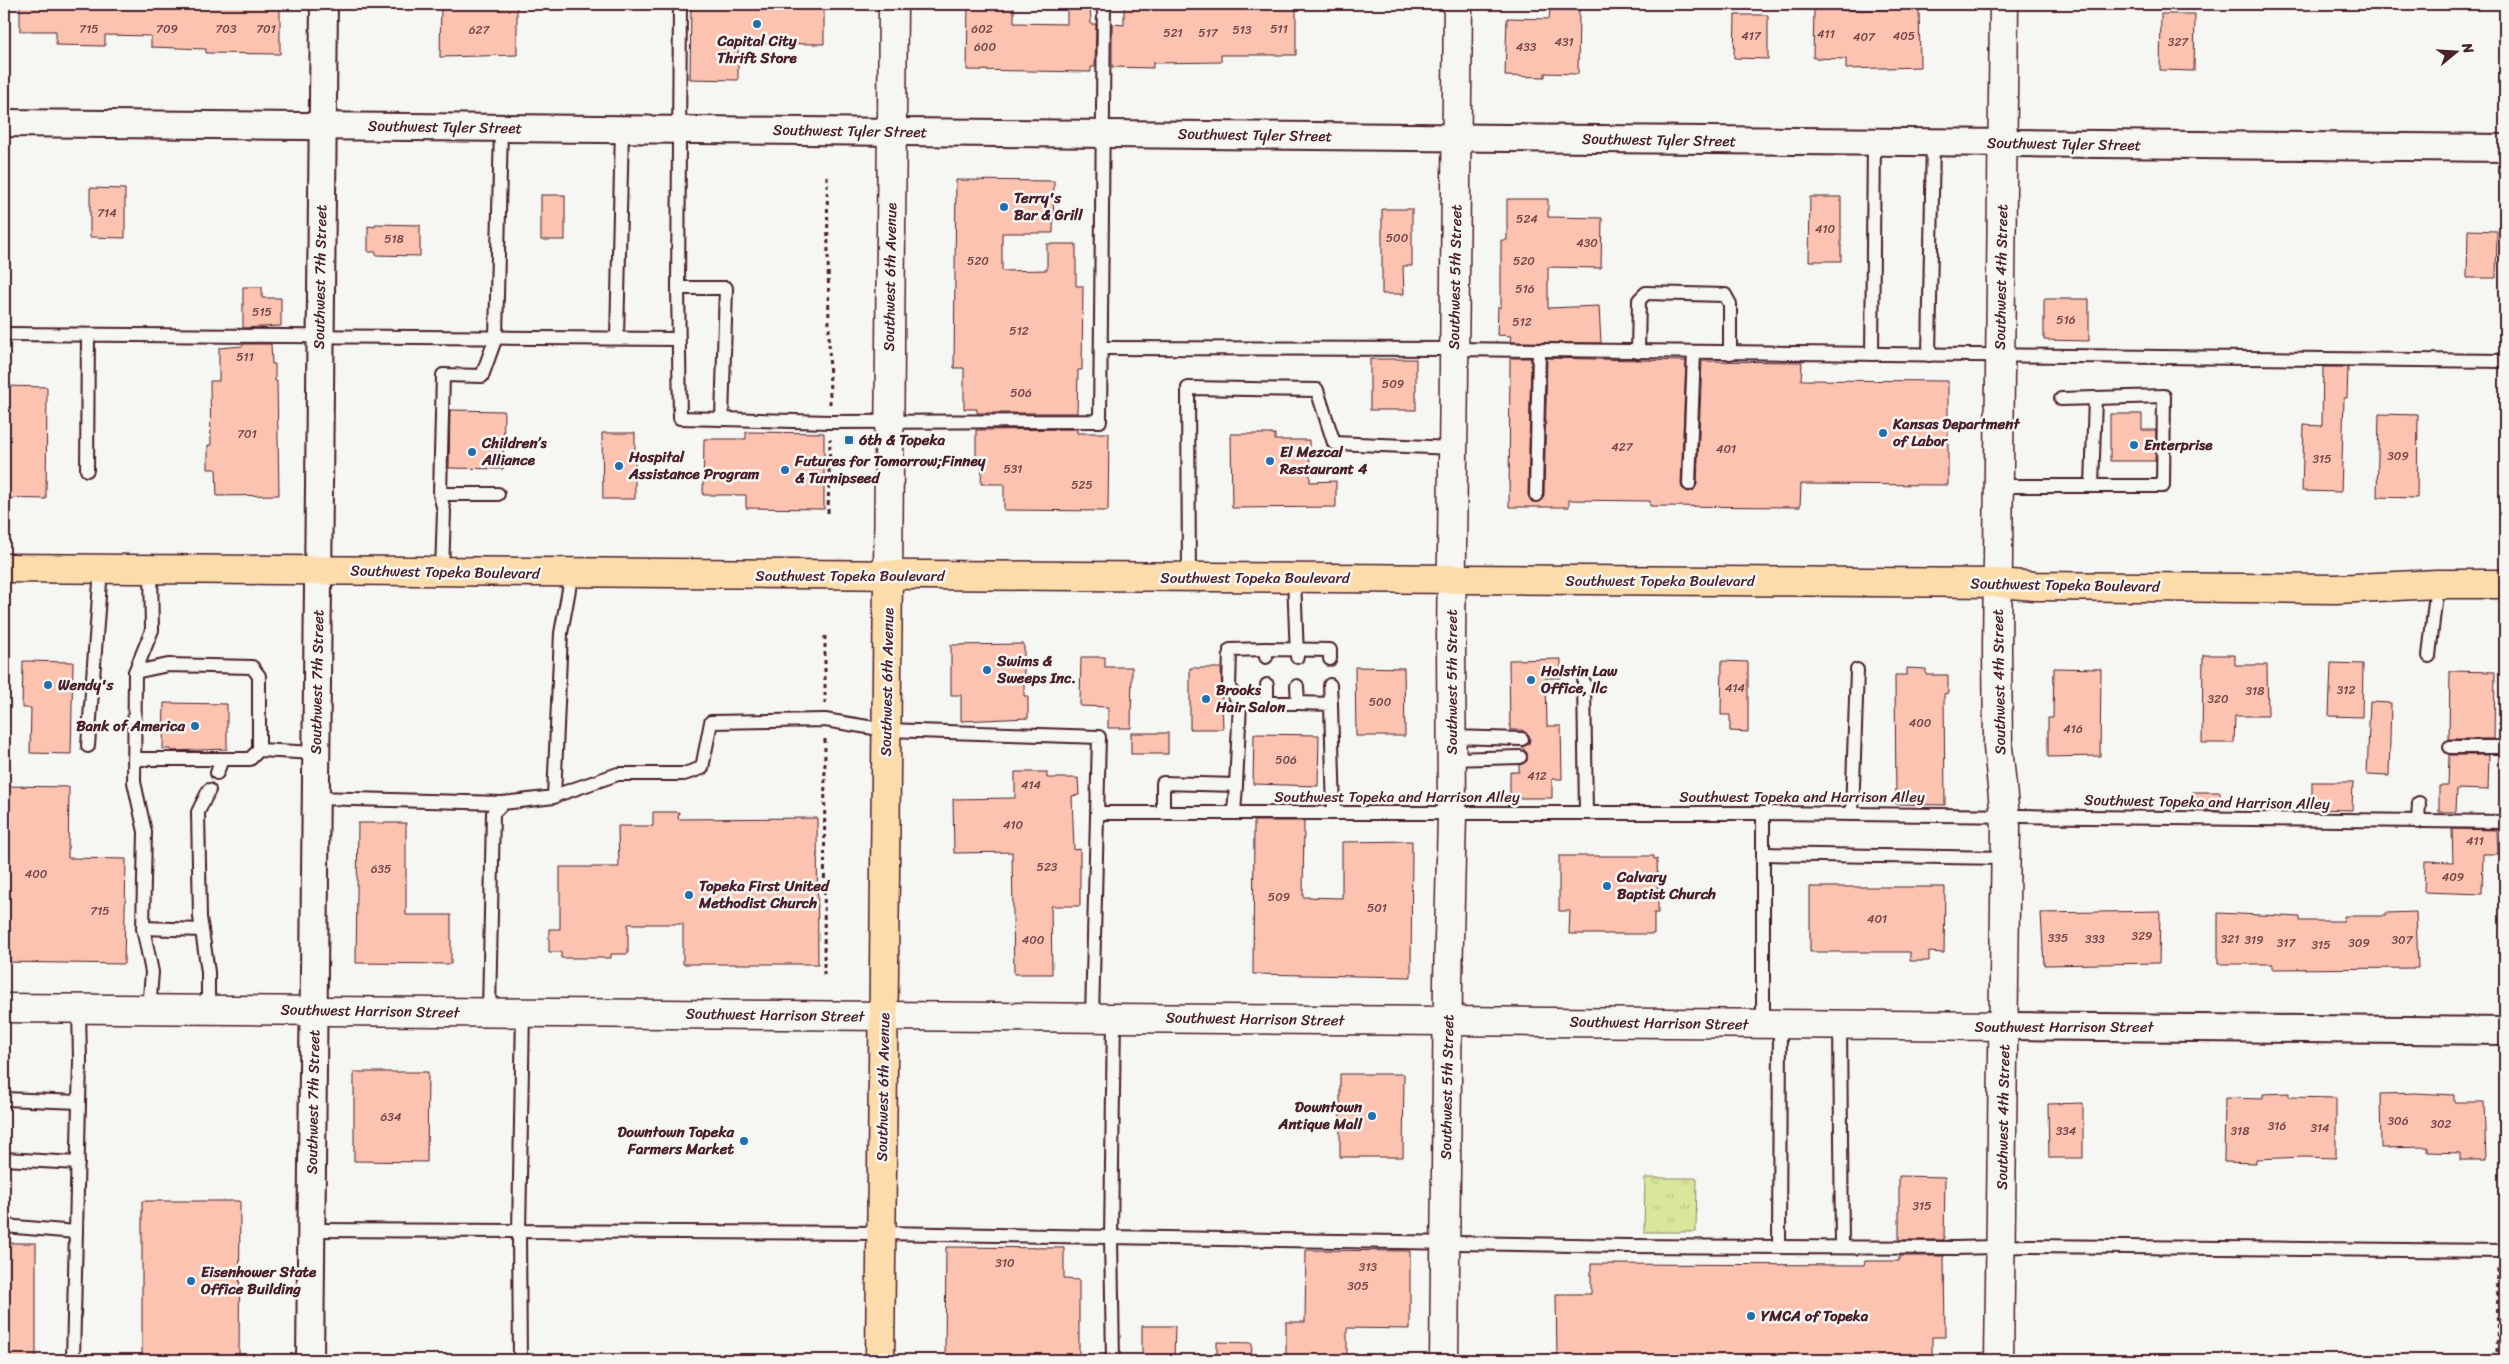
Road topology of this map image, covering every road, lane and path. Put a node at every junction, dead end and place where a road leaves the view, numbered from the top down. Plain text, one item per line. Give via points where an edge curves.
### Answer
1 (324, 4) edge
2 (680, 4) edge
3 (893, 4) edge
4 (1104, 4) edge
5 (1458, 4) edge
6 (2004, 4) edge
7 (4, 123) edge
8 (322, 126) junction
9 (501, 128) junction
10 (622, 129) junction
11 (681, 130) junction
12 (892, 132) junction
13 (1103, 134) junction
14 (1457, 138) junction
15 (1874, 142) junction
16 (1933, 142) junction
17 (2003, 143) junction
18 (2505, 148) edge
19 (827, 176) dead end
20 (678, 288) junction
21 (4, 334) edge
22 (88, 336) junction
23 (496, 337) junction
24 (617, 337) junction
25 (319, 338) junction
26 (678, 339) junction
27 (1101, 348) junction
28 (1454, 349) junction
29 (1539, 350) junction
30 (1638, 352) junction
31 (1694, 352) junction
32 (1730, 352) junction
33 (1872, 354) junction
34 (1929, 355) junction
35 (2000, 355) junction
36 (2505, 361) edge
37 (2061, 399) dead end
38 (2095, 399) junction
39 (722, 419) junction
40 (830, 422) junction
41 (889, 422) junction
42 (1453, 448) junction
43 (86, 470) dead end
44 (1689, 484) dead end
45 (2092, 485) junction
46 (1999, 486) junction
47 (440, 494) junction
48 (498, 494) dead end
49 (1536, 495) dead end
50 (828, 513) dead end
51 (4, 568) edge
52 (101, 569) junction
53 (151, 570) junction
54 (318, 571) junction
55 (442, 572) junction
56 (572, 574) junction
57 (888, 576) junction
58 (1189, 578) junction
59 (1294, 578) junction
60 (1452, 580) junction
61 (1998, 583) junction
62 (2437, 584) junction
63 (2505, 584) edge
64 (825, 636) dead end
65 (1297, 653) junction
66 (2429, 656) dead end
67 (1330, 659) dead end
68 (1857, 670) dead end
69 (135, 672) junction
70 (1584, 682) dead end
71 (1267, 685) dead end
72 (1330, 685) dead end
73 (1298, 686) dead end
74 (1298, 703) junction
75 (1240, 704) junction
76 (1267, 704) junction
77 (1331, 704) junction
78 (824, 720) junction
79 (886, 730) junction
80 (1522, 739) dead end
81 (88, 746) dead end
82 (1452, 748) junction
83 (2450, 748) dead end
84 (2505, 748) edge
85 (260, 750) junction
86 (316, 753) junction
87 (1520, 757) dead end
88 (134, 758) junction
89 (222, 759) junction
90 (217, 773) dead end
91 (1236, 785) junction
92 (209, 790) dead end
93 (554, 796) junction
94 (316, 798) junction
95 (503, 803) junction
96 (2419, 803) dead end
97 (1162, 812) junction
98 (1586, 812) junction
99 (1098, 813) junction
100 (1234, 813) junction
101 (1334, 813) junction
102 (1763, 813) junction
103 (1852, 814) junction
104 (1452, 815) junction
105 (2005, 816) junction
106 (2418, 822) junction
107 (2505, 822) edge
108 (1763, 854) junction
109 (2006, 858) junction
110 (143, 928) junction
111 (202, 930) junction
112 (824, 975) dead end
113 (4, 1008) edge
114 (79, 1009) junction
115 (150, 1010) junction
116 (208, 1010) junction
117 (313, 1011) junction
118 (489, 1012) junction
119 (523, 1012) junction
120 (884, 1016) junction
121 (1103, 1018) junction
122 (1447, 1021) junction
123 (1772, 1024) junction
124 (1840, 1025) junction
125 (2005, 1026) junction
126 (2505, 1031) edge
127 (4, 1099) edge
128 (79, 1102) junction
129 (4, 1160) edge
130 (78, 1163) junction
131 (4, 1226) edge
132 (311, 1230) junction
133 (76, 1232) junction
134 (519, 1232) junction
135 (882, 1233) junction
136 (1111, 1237) junction
137 (1445, 1243) junction
138 (1779, 1247) junction
139 (1842, 1247) junction
140 (2001, 1247) junction
141 (2502, 1251) edge
142 (72, 1360) edge
143 (310, 1360) edge
144 (520, 1360) edge
145 (880, 1360) edge
146 (1113, 1360) edge
147 (1444, 1360) edge
148 (2000, 1360) edge
149 (2497, 1360) edge

1 - 8 street, Southwest 7th Street
2 - 11 lane
3 - 12 street, Southwest 6th Avenue
4 - 13 lane
5 - 14 street, Southwest 5th Street
6 - 17 street, Southwest 4th Street
7 - 8 street, Southwest Tyler Street
8 - 9 street, Southwest Tyler Street
8 - 25 street, Southwest 7th Street
9 - 10 street, Southwest Tyler Street
9 - 23 lane
10 - 11 street, Southwest Tyler Street
10 - 24 lane
11 - 12 street, Southwest Tyler Street
11 - 20 lane
12 - 13 street, Southwest Tyler Street
12 - 41 street, Southwest 6th Avenue
13 - 14 street, Southwest Tyler Street
13 - 27 lane
14 - 15 street, Southwest Tyler Street
14 - 28 street, Southwest 5th Street
15 - 16 street, Southwest Tyler Street
15 - 33 lane
16 - 17 street, Southwest Tyler Street
16 - 34 lane
17 - 18 street, Southwest Tyler Street
17 - 35 street, Southwest 4th Street
19 - 40 path
20 - 26 lane
20 - 39 lane via 726,288
21 - 22 lane
22 - 25 lane
22 - 43 lane
23 - 24 lane
23 - 25 lane
23 - 47 lane via 482,376 443,375
24 - 26 lane
25 - 54 street, Southwest 7th Street
26 - 39 lane via 680,418
27 - 28 lane
27 - 41 lane via 1100,421
28 - 29 lane
28 - 42 street, Southwest 5th Street
29 - 30 lane
29 - 49 lane
30 - 31 lane
30 - 32 lane via 1639,300 1646,293 1724,295 1730,304
31 - 32 lane
31 - 44 lane
32 - 33 lane
33 - 34 lane
34 - 35 lane
35 - 36 lane
35 - 46 street, Southwest 4th Street
37 - 38 lane
38 - 45 lane
38 - 45 lane via 2164,396 2163,486
39 - 40 lane
40 - 41 lane
40 - 50 path
41 - 57 street, Southwest 6th Avenue
42 - 58 lane via 1334,443 1317,390 1188,388
42 - 60 street, Southwest 5th Street
45 - 46 lane
46 - 61 street, Southwest 4th Street
47 - 48 lane
47 - 55 lane via 444,511
51 - 52 main road, Southwest Topeka Boulevard
52 - 53 main road, Southwest Topeka Boulevard
52 - 81 lane
53 - 54 main road, Southwest Topeka Boulevard
53 - 69 lane via 152,630
54 - 55 main road, Southwest Topeka Boulevard
54 - 86 street, Southwest 7th Street
55 - 56 main road, Southwest Topeka Boulevard
56 - 57 main road, Southwest Topeka Boulevard
56 - 93 lane via 561,633
57 - 58 main road, Southwest Topeka Boulevard
57 - 79 main road, Southwest 6th Avenue
58 - 59 main road, Southwest Topeka Boulevard
59 - 60 main road, Southwest Topeka Boulevard
59 - 65 lane
60 - 61 main road, Southwest Topeka Boulevard
60 - 82 street, Southwest 5th Street
61 - 62 main road, Southwest Topeka Boulevard via 2326,589
61 - 105 street, Southwest 4th Street via 1998,747
62 - 63 main road, Southwest Topeka Boulevard
62 - 66 lane
64 - 78 path
65 - 67 lane via 1330,650
65 - 75 lane via 1230,650 1229,688
68 - 103 lane
69 - 85 lane via 168,665 252,667 259,676
69 - 88 lane
70 - 98 lane
71 - 76 lane
72 - 77 lane
73 - 74 lane
74 - 76 lane
74 - 77 lane
75 - 76 lane
75 - 91 lane
77 - 101 lane
78 - 79 lane
78 - 93 lane via 711,722 702,768 684,774 618,774
78 - 112 path
79 - 99 lane via 1099,737
79 - 120 main road, Southwest 6th Avenue
80 - 82 lane
82 - 87 lane
82 - 104 street, Southwest 5th Street
83 - 84 lane
85 - 86 lane
85 - 89 lane via 250,759
86 - 94 street, Southwest 7th Street
88 - 89 lane
88 - 110 lane via 134,782 145,832
89 - 90 lane
91 - 97 lane via 1163,783
91 - 100 lane
92 - 111 lane via 198,812
93 - 95 lane
94 - 95 lane
94 - 117 street, Southwest 7th Street
95 - 118 lane via 493,813
96 - 106 lane
97 - 99 lane, Southwest Topeka and Harrison Alley
97 - 100 lane, Southwest Topeka and Harrison Alley
98 - 102 lane, Southwest Topeka and Harrison Alley
98 - 104 lane, Southwest Topeka and Harrison Alley
99 - 121 lane
100 - 101 lane, Southwest Topeka and Harrison Alley
101 - 104 lane, Southwest Topeka and Harrison Alley
102 - 103 lane, Southwest Topeka and Harrison Alley
102 - 108 lane
103 - 105 lane, Southwest Topeka and Harrison Alley
104 - 122 street, Southwest 5th Street
105 - 106 lane, Southwest Topeka and Harrison Alley
105 - 109 street, Southwest 4th Street
106 - 107 lane, Southwest Topeka and Harrison Alley
108 - 109 lane
108 - 123 lane
109 - 125 street, Southwest 4th Street
110 - 111 lane
110 - 115 lane via 152,972
111 - 116 lane via 208,972
113 - 114 street, Southwest Harrison Street
114 - 115 street, Southwest Harrison Street
114 - 128 lane
115 - 116 street, Southwest Harrison Street
116 - 117 street, Southwest Harrison Street
117 - 118 street, Southwest Harrison Street
117 - 132 street, Southwest 7th Street
118 - 119 street, Southwest Harrison Street
119 - 120 street, Southwest Harrison Street
119 - 134 lane
120 - 121 street, Southwest Harrison Street
120 - 135 main road, Southwest 6th Avenue
121 - 122 street, Southwest Harrison Street
121 - 136 lane
122 - 123 street, Southwest Harrison Street
122 - 137 street, Southwest 5th Street
123 - 124 street, Southwest Harrison Street
123 - 138 lane
124 - 125 street, Southwest Harrison Street
124 - 139 lane
125 - 126 street, Southwest Harrison Street
125 - 140 street, Southwest 4th Street
127 - 128 lane
128 - 130 lane
129 - 130 lane
130 - 133 lane
131 - 133 lane
132 - 134 lane
132 - 143 street, Southwest 7th Street
133 - 142 lane
134 - 135 lane
134 - 144 lane
135 - 136 lane
135 - 145 main road, Southwest 6th Avenue
136 - 137 lane
136 - 146 lane
137 - 138 lane
137 - 147 street, Southwest 5th Street
138 - 139 lane
139 - 140 lane
140 - 141 lane
140 - 148 street, Southwest 4th Street
141 - 149 path

